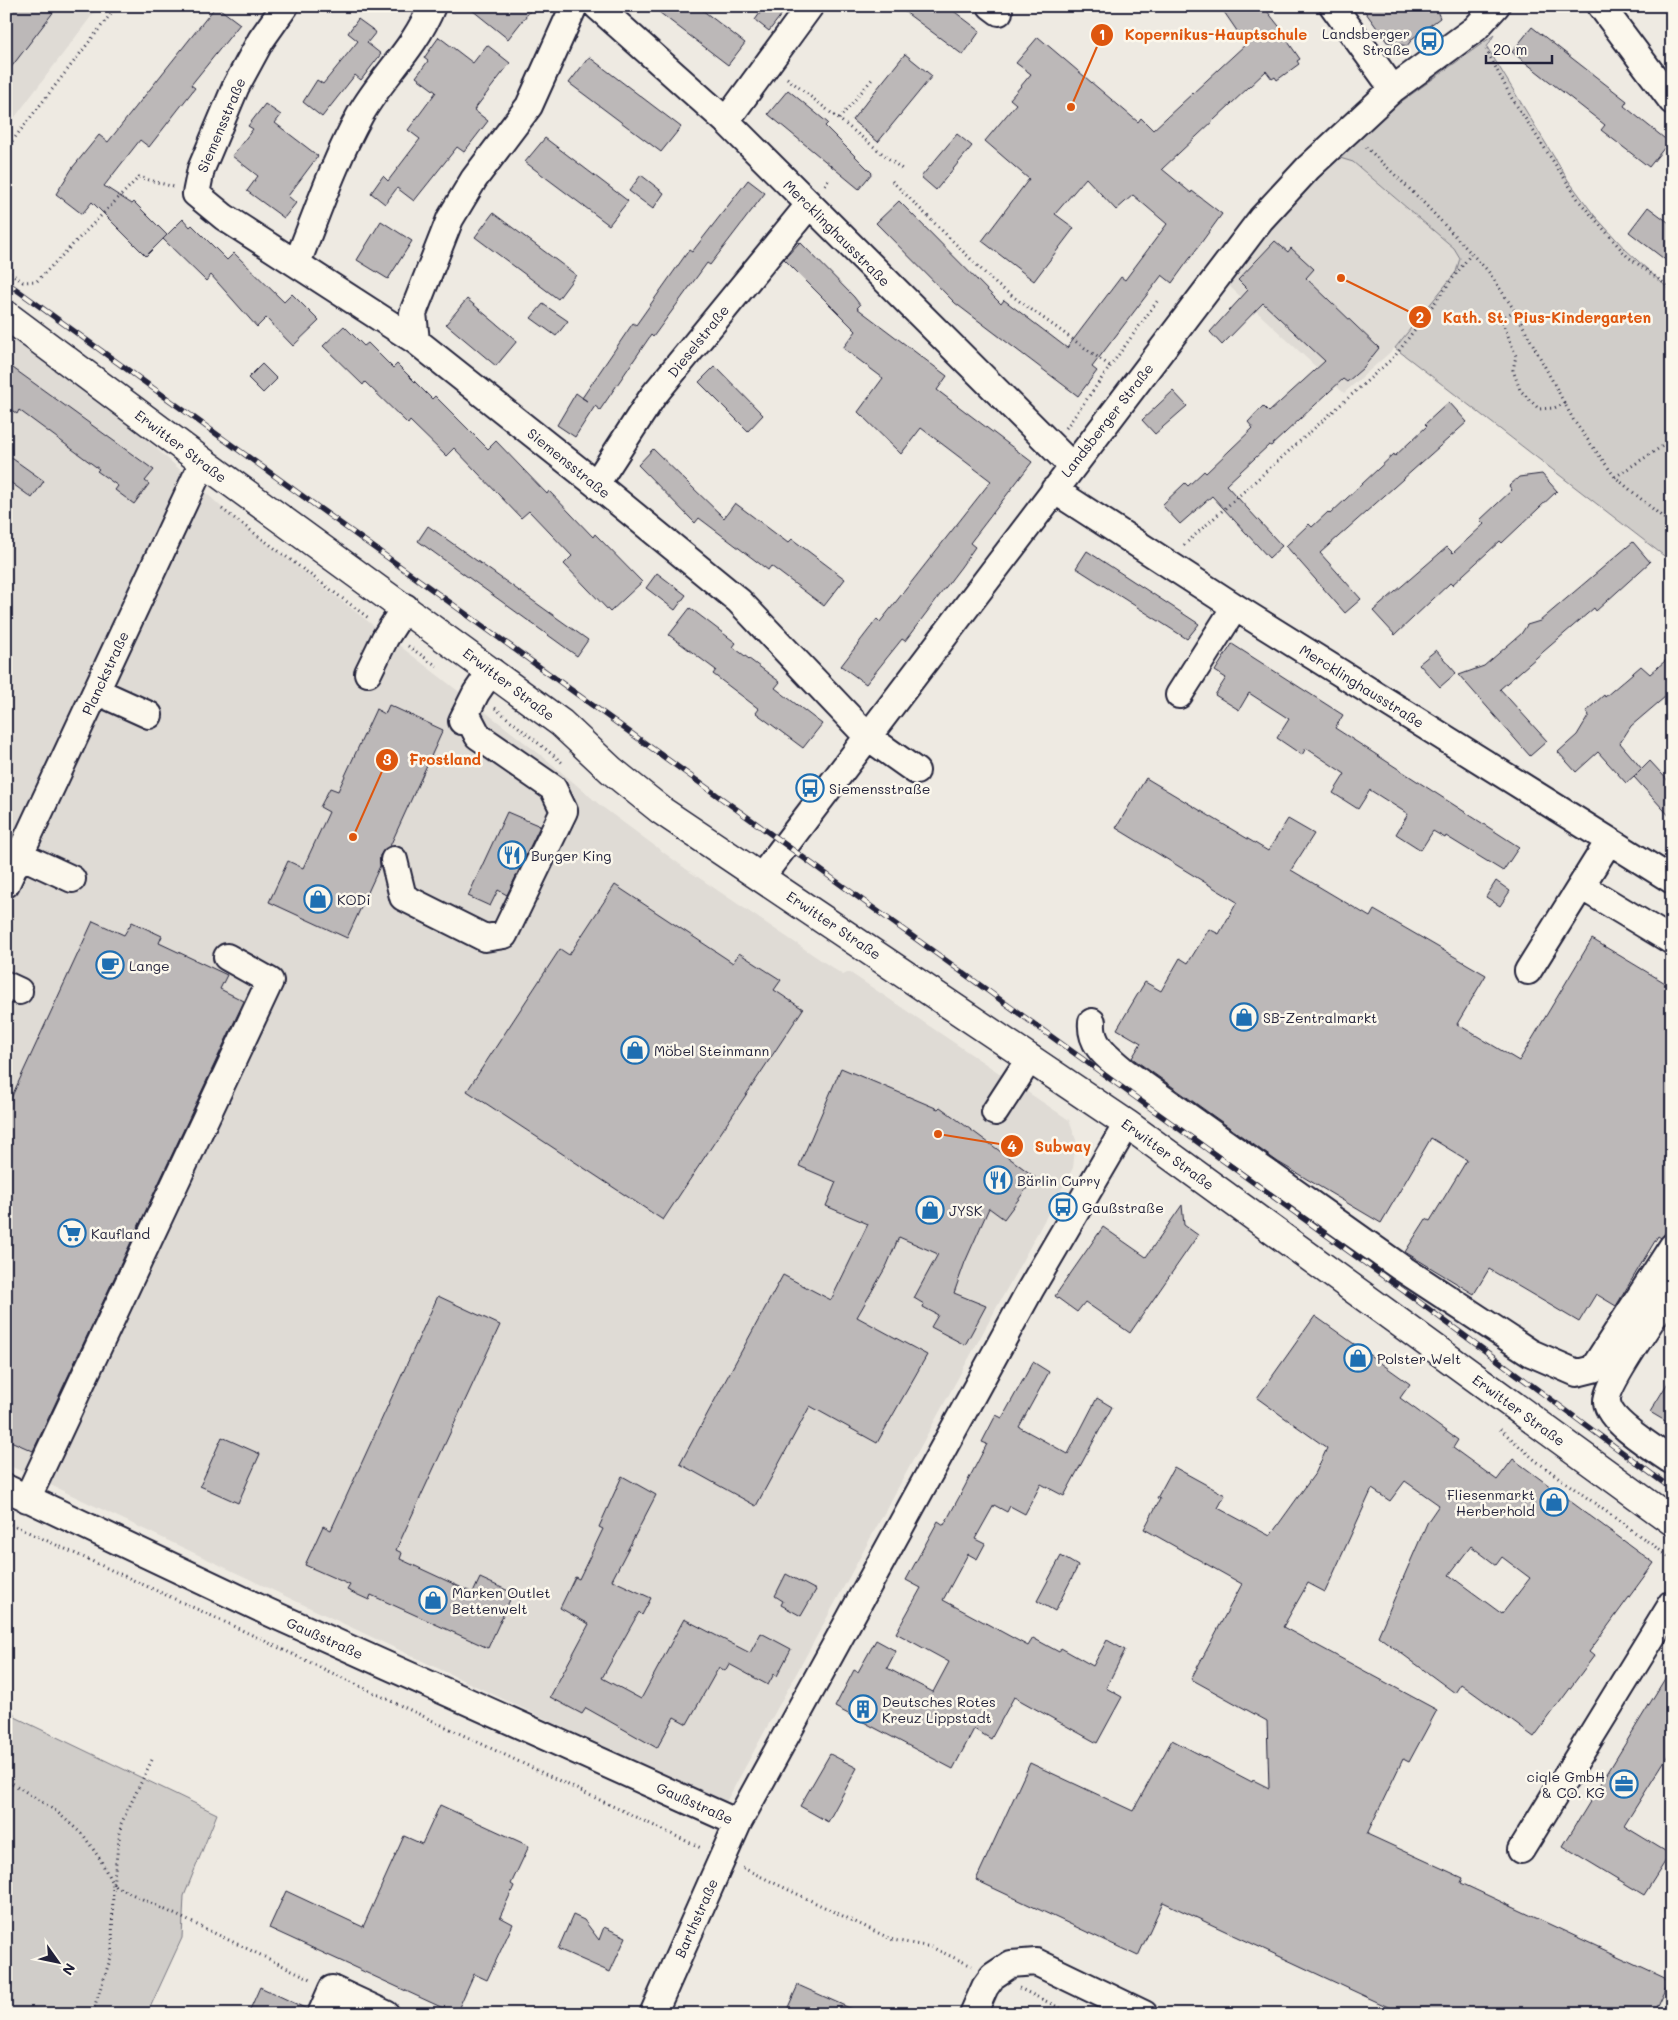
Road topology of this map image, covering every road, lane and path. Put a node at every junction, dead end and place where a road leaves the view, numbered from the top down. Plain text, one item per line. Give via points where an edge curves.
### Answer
1 (117, 6) edge
2 (285, 6) edge
3 (432, 6) edge
4 (574, 6) edge
5 (597, 6) edge
6 (810, 6) edge
7 (1333, 6) edge
8 (1496, 6) edge
9 (1601, 6) edge
10 (1475, 29) junction
11 (768, 63) junction
12 (1662, 71) edge
13 (873, 78) dead end
14 (1393, 90) junction
15 (1672, 101) edge
16 (839, 119) junction
17 (726, 120) junction
18 (1349, 131) junction
19 (6, 149) edge
20 (902, 169) dead end
21 (892, 181) dead end
22 (196, 194) junction
23 (809, 206) junction
24 (1472, 254) junction
25 (297, 263) junction
26 (6, 270) edge
27 (1672, 289) edge
28 (1158, 300) dead end
29 (1515, 311) junction
30 (6, 315) edge
31 (416, 340) junction
32 (1110, 366) junction
33 (1566, 403) junction
34 (1672, 440) edge
35 (1052, 447) junction
36 (203, 462) junction
37 (1072, 466) junction
38 (1615, 476) junction
39 (596, 484) junction
40 (1054, 490) junction
41 (1672, 525) edge
42 (1165, 562) junction
43 (405, 607) junction
44 (1235, 607) junction
45 (491, 671) junction
46 (368, 673) dead end
47 (96, 690) junction
48 (1179, 694) dead end
49 (148, 715) dead end
50 (868, 737) junction
51 (916, 772) dead end
52 (1609, 841) junction
53 (20, 855) junction
54 (394, 860) dead end
55 (762, 876) junction
56 (72, 879) dead end
57 (1672, 880) edge
58 (6, 884) edge
59 (1581, 886) junction
60 (1672, 941) edge
61 (227, 957) dead end
62 (1528, 971) dead end
63 (1092, 1022) dead end
64 (1030, 1058) junction
65 (995, 1112) dead end
66 (1127, 1124) junction
67 (1672, 1247) edge
68 (1672, 1289) edge
69 (1672, 1461) edge
70 (17, 1493) edge
71 (1672, 1521) edge
72 (6, 1522) edge
73 (1672, 1604) edge
74 (152, 1760) dead end
75 (6, 1776) edge
76 (12, 1783) junction
77 (6, 1787) edge
78 (738, 1823) junction
79 (1521, 1850) dead end
80 (722, 1858) junction
81 (112, 1886) junction
82 (1002, 1970) junction
83 (332, 1989) junction
84 (92, 2014) edge
85 (320, 2014) edge
86 (386, 2014) edge
87 (653, 2014) edge
88 (973, 2014) edge
89 (1072, 2014) edge
90 (1144, 2014) edge

1 - 19 path
2 - 22 street, Siemensstraße via 261,40 236,86 201,169
3 - 25 street via 413,45 361,113 340,154
4 - 31 street via 529,106 474,179 450,218 413,313
5 - 17 street, Mercklinghausstraße
6 - 11 street
7 - 14 street
8 - 10 street, Landsberger Straße
9 - 12 street
10 - 14 street, Landsberger Straße
10 - 27 path via 1511,97 1580,202 1627,256
11 - 16 path
11 - 17 street
12 - 15 street
13 - 16 path
14 - 18 street, Landsberger Straße
16 - 20 path
17 - 23 street, Mercklinghausstraße
18 - 24 path
18 - 37 street, Landsberger Straße via 1308,168 1261,219
21 - 32 path via 997,285
22 - 25 street, Siemensstraße via 224,217
22 - 26 path via 140,177 37,282 23,282
23 - 35 street, Mercklinghausstraße
23 - 39 street, Dieselstraße via 654,396
24 - 29 path via 1488,271
24 - 42 path via 1395,356
25 - 31 street, Siemensstraße
28 - 32 path
29 - 33 path
29 - 33 path via 1502,318 1516,356 1513,370 1520,390 1539,409
30 - 36 main road, Erwitter Straße
31 - 39 street, Siemensstraße
32 - 35 path
33 - 38 path via 1574,421
34 - 38 path
35 - 37 street, Mercklinghausstraße
36 - 43 main road, Erwitter Straße
36 - 47 street, Planckstraße
37 - 40 street, Landsberger Straße
38 - 41 path
39 - 50 street, Siemensstraße via 739,601
40 - 42 street, Mercklinghausstraße
40 - 50 street, Landsberger Straße
42 - 44 street, Mercklinghausstraße
43 - 45 main road, Erwitter Straße
43 - 46 street
44 - 48 street
44 - 52 street, Mercklinghausstraße
45 - 54 street via 464,717 478,736 553,788 564,811 504,935 485,938 404,897
45 - 55 main road, Erwitter Straße via 561,723 611,770 662,811
47 - 49 street
47 - 53 street, Planckstraße
50 - 51 street, Siemensstraße
50 - 55 street, Landsberger Straße
52 - 57 street, Mercklinghausstraße
52 - 59 street
53 - 56 street
53 - 58 street, Planckstraße
55 - 64 main road, Erwitter Straße
59 - 60 street
59 - 62 street
61 - 70 street via 270,981
63 - 67 street via 1094,1042 1124,1071 1400,1267 1531,1353 1577,1373 1593,1369
64 - 65 street
64 - 66 main road, Erwitter Straße
66 - 71 main road, Erwitter Straße
66 - 78 street, Gaußstraße via 1026,1298
68 - 69 street via 1618,1375 1609,1391 1607,1403 1620,1421
70 - 78 street, Gaußstraße via 268,1612
72 - 80 path
73 - 79 street
74 - 81 path via 121,1824
75 - 76 path
76 - 77 path
76 - 81 path via 56,1811 84,1836 100,1859
78 - 80 street, Barthstraße
80 - 82 path via 893,1940 931,1947
80 - 87 street, Barthstraße
81 - 83 path
81 - 84 path via 112,1954
82 - 88 street via 985,1987
82 - 89 path
82 - 90 street via 1036,1962
83 - 85 street
83 - 86 street

